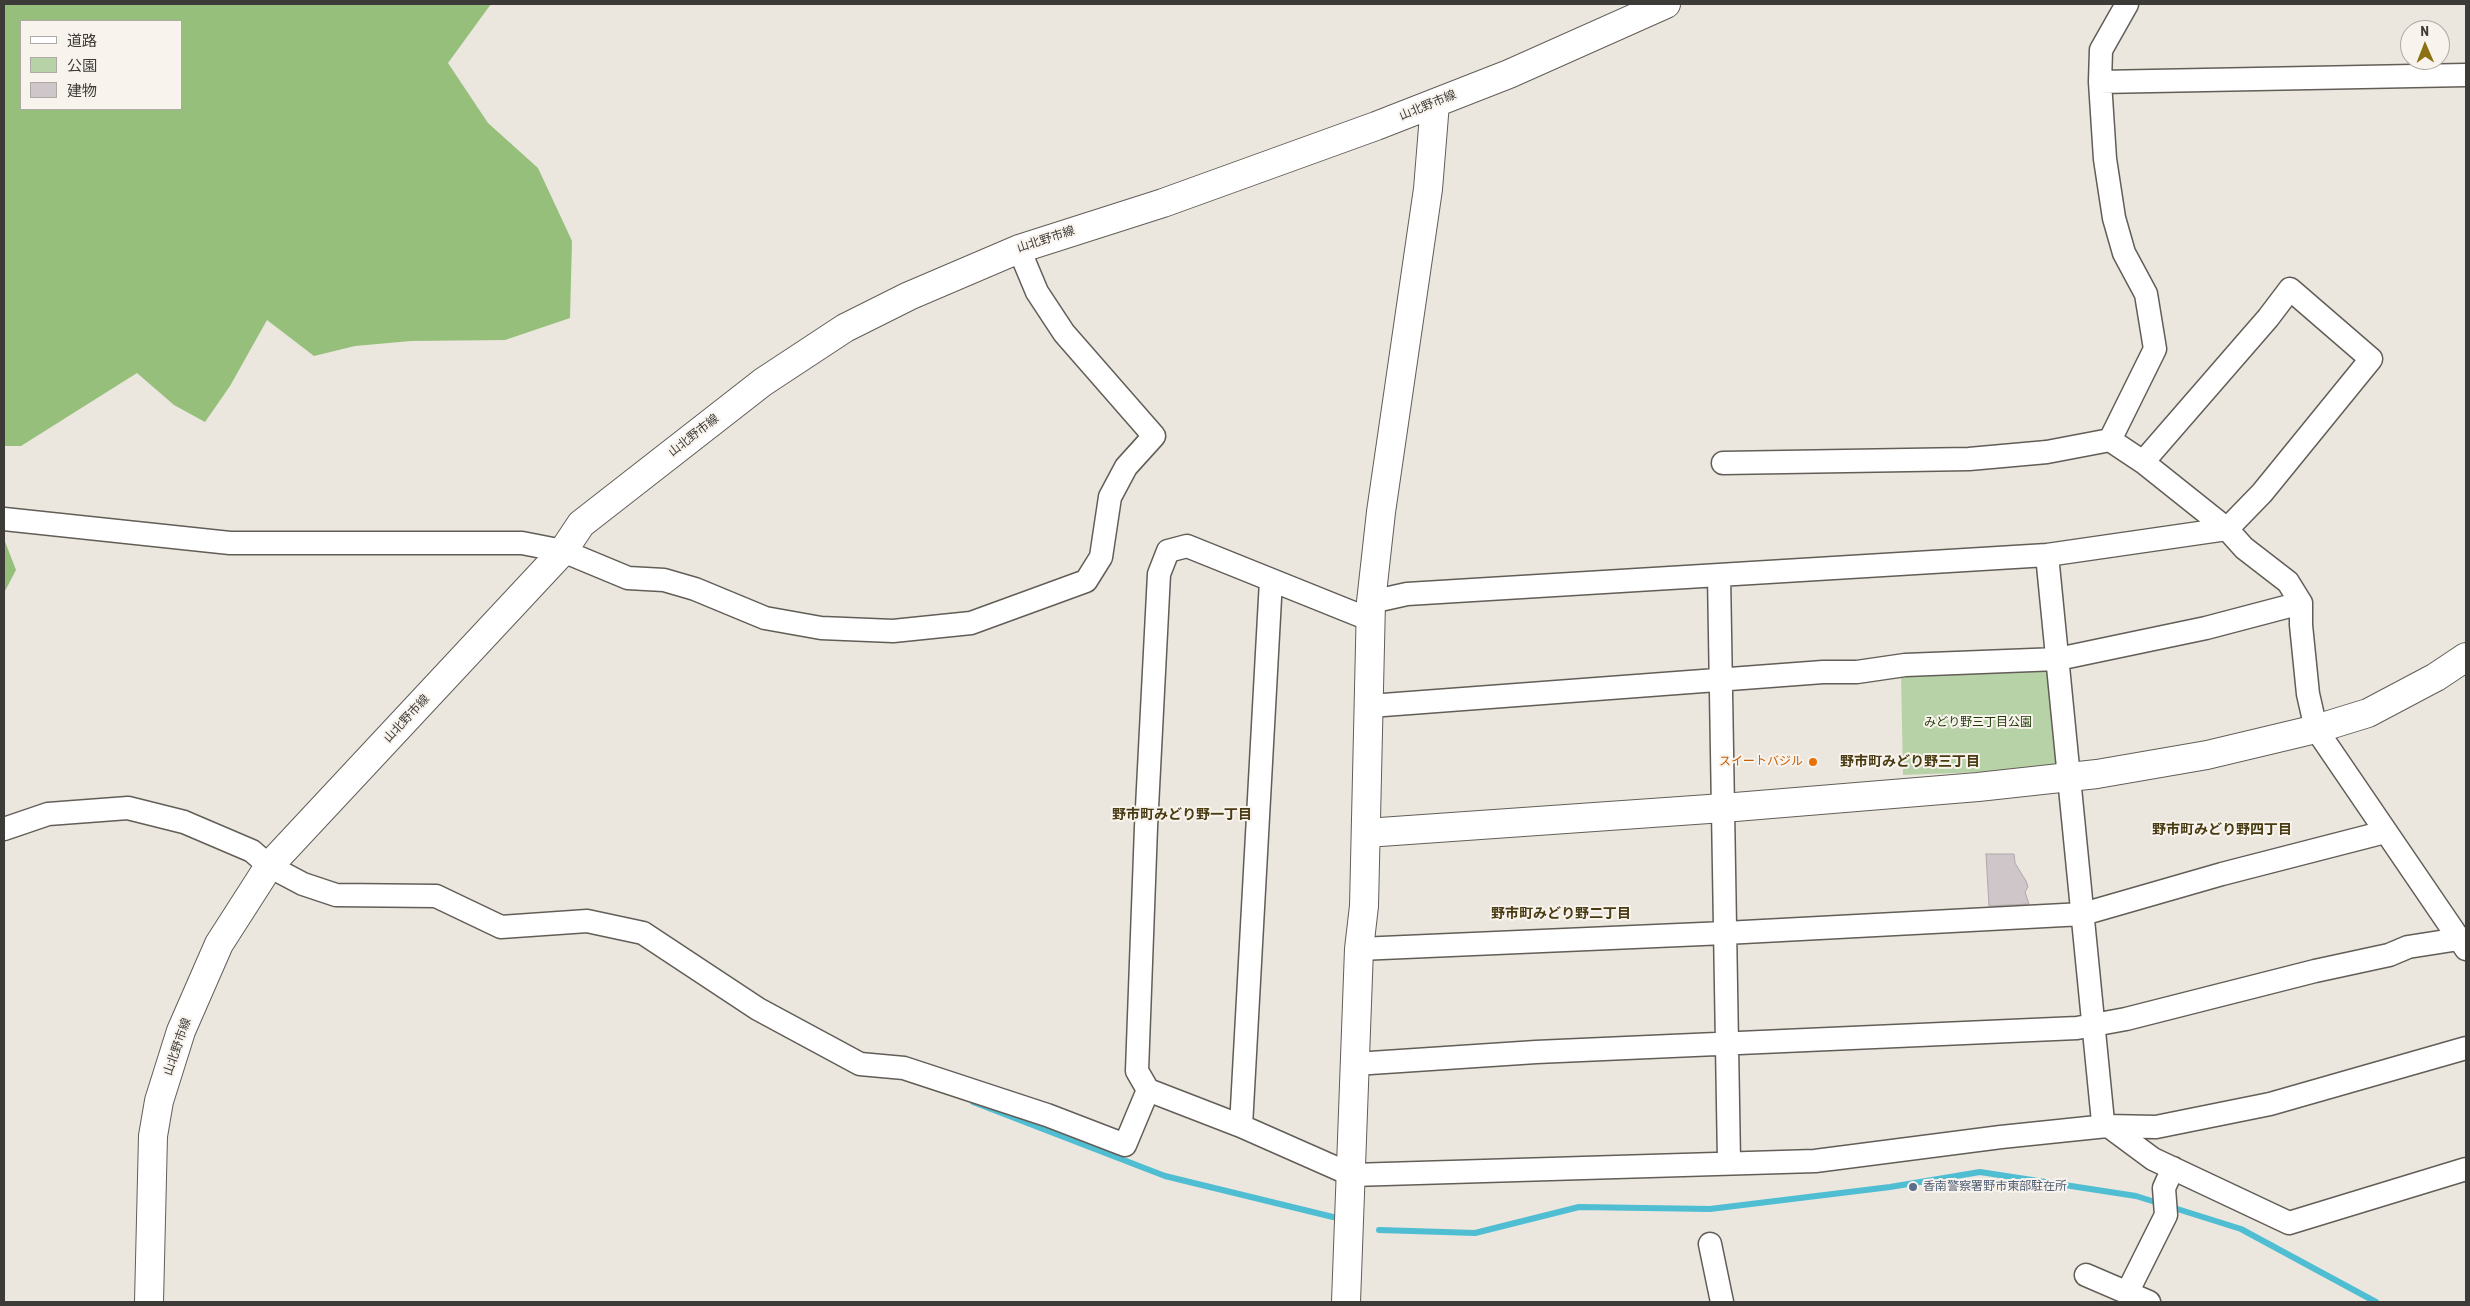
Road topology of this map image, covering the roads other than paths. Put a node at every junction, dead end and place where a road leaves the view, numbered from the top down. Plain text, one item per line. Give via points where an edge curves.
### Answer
1 (1666, 4) edge
2 (2127, 4) edge
3 (2466, 76) edge
4 (2100, 82) junction
5 (1436, 103) junction
6 (1019, 249) junction
7 (2110, 440) junction
8 (2143, 462) junction
9 (1723, 463) dead end
10 (4, 519) edge
11 (2227, 529) junction
12 (563, 551) junction
13 (2047, 555) junction
14 (1719, 575) junction
15 (1271, 580) junction
16 (2301, 602) junction
17 (1371, 611) junction
18 (2466, 658) edge
19 (2058, 659) junction
20 (1719, 682) junction
21 (1370, 706) junction
22 (2316, 729) junction
23 (2069, 778) junction
24 (1723, 808) junction
25 (4, 829) edge
26 (2385, 832) junction
27 (1366, 833) junction
28 (270, 866) junction
29 (2083, 914) junction
30 (1725, 933) junction
31 (2463, 944) edge
32 (1359, 949) junction
33 (2094, 1024) junction
34 (1727, 1045) junction
35 (2466, 1048) edge
36 (1355, 1064) junction
37 (1148, 1090) junction
38 (1241, 1126) junction
39 (2107, 1126) junction
40 (1729, 1162) junction
41 (2466, 1169) edge
42 (1352, 1175) junction
43 (2168, 1178) junction
44 (1710, 1244) dead end
45 (2086, 1275) dead end
46 (2127, 1293) junction
47 (149, 1302) edge
48 (1346, 1302) edge
49 (1722, 1302) edge
50 (2149, 1302) edge

1 - 5 street, 山北野市線 via 1510,74
2 - 4 street via 2101,50
3 - 4 street
4 - 7 street via 2105,158 2114,218 2124,253 2146,294 2155,350
5 - 6 street, 山北野市線 via 1163,203
5 - 17 street via 1428,189 1381,512
6 - 12 street, 山北野市線 via 909,296 845,328 763,382 581,524
6 - 12 street via 1037,292 1064,334 1154,436 1126,467 1110,497 1101,557 1086,581 971,624 893,631 822,628 765,618 672,582 628,578
7 - 8 street
7 - 9 street via 2047,452 1969,459
8 - 11 street
8 - 11 street via 2290,289 2371,359 2262,493
10 - 12 street via 230,543 522,543
11 - 13 street
11 - 16 street via 2244,548 2288,582
12 - 28 street, 山北野市線
13 - 14 street
13 - 19 street
14 - 17 street via 1407,594
14 - 20 street
15 - 17 street
15 - 37 street via 1187,546 1168,551 1158,574 1136,1071
15 - 38 street
16 - 19 street via 2206,628
16 - 22 street via 2308,694
17 - 21 street
18 - 22 street via 2368,713
19 - 20 street via 1905,665 1857,672
19 - 23 street
20 - 21 street
20 - 24 street
21 - 27 street
22 - 23 street via 2207,755
22 - 26 street
23 - 24 street
23 - 29 street
24 - 27 street
24 - 30 street
25 - 28 street via 48,814 128,808 184,822 252,851
26 - 29 street
26 - 31 street
27 - 32 street
28 - 37 street via 303,884 336,895 436,896 501,927 587,921 643,933 758,1009 860,1064 904,1068 1047,1115 1125,1145
28 - 47 street, 山北野市線 via 219,944 181,1031 160,1101 153,1136
29 - 30 street
29 - 33 street
30 - 32 street
30 - 34 street
31 - 33 street via 2408,947 2389,955
32 - 36 street
33 - 34 street via 2077,1028 1778,1040
33 - 39 street via 2103,1122
34 - 36 street via 1536,1052
34 - 40 street
35 - 39 street via 2270,1104 2156,1127
36 - 42 street
37 - 38 street
38 - 42 street
39 - 40 street via 1815,1161
39 - 43 street via 2153,1159
40 - 42 street
41 - 43 street via 2289,1224
42 - 48 street
43 - 46 street via 2166,1215
44 - 49 street
45 - 46 street
46 - 50 street

